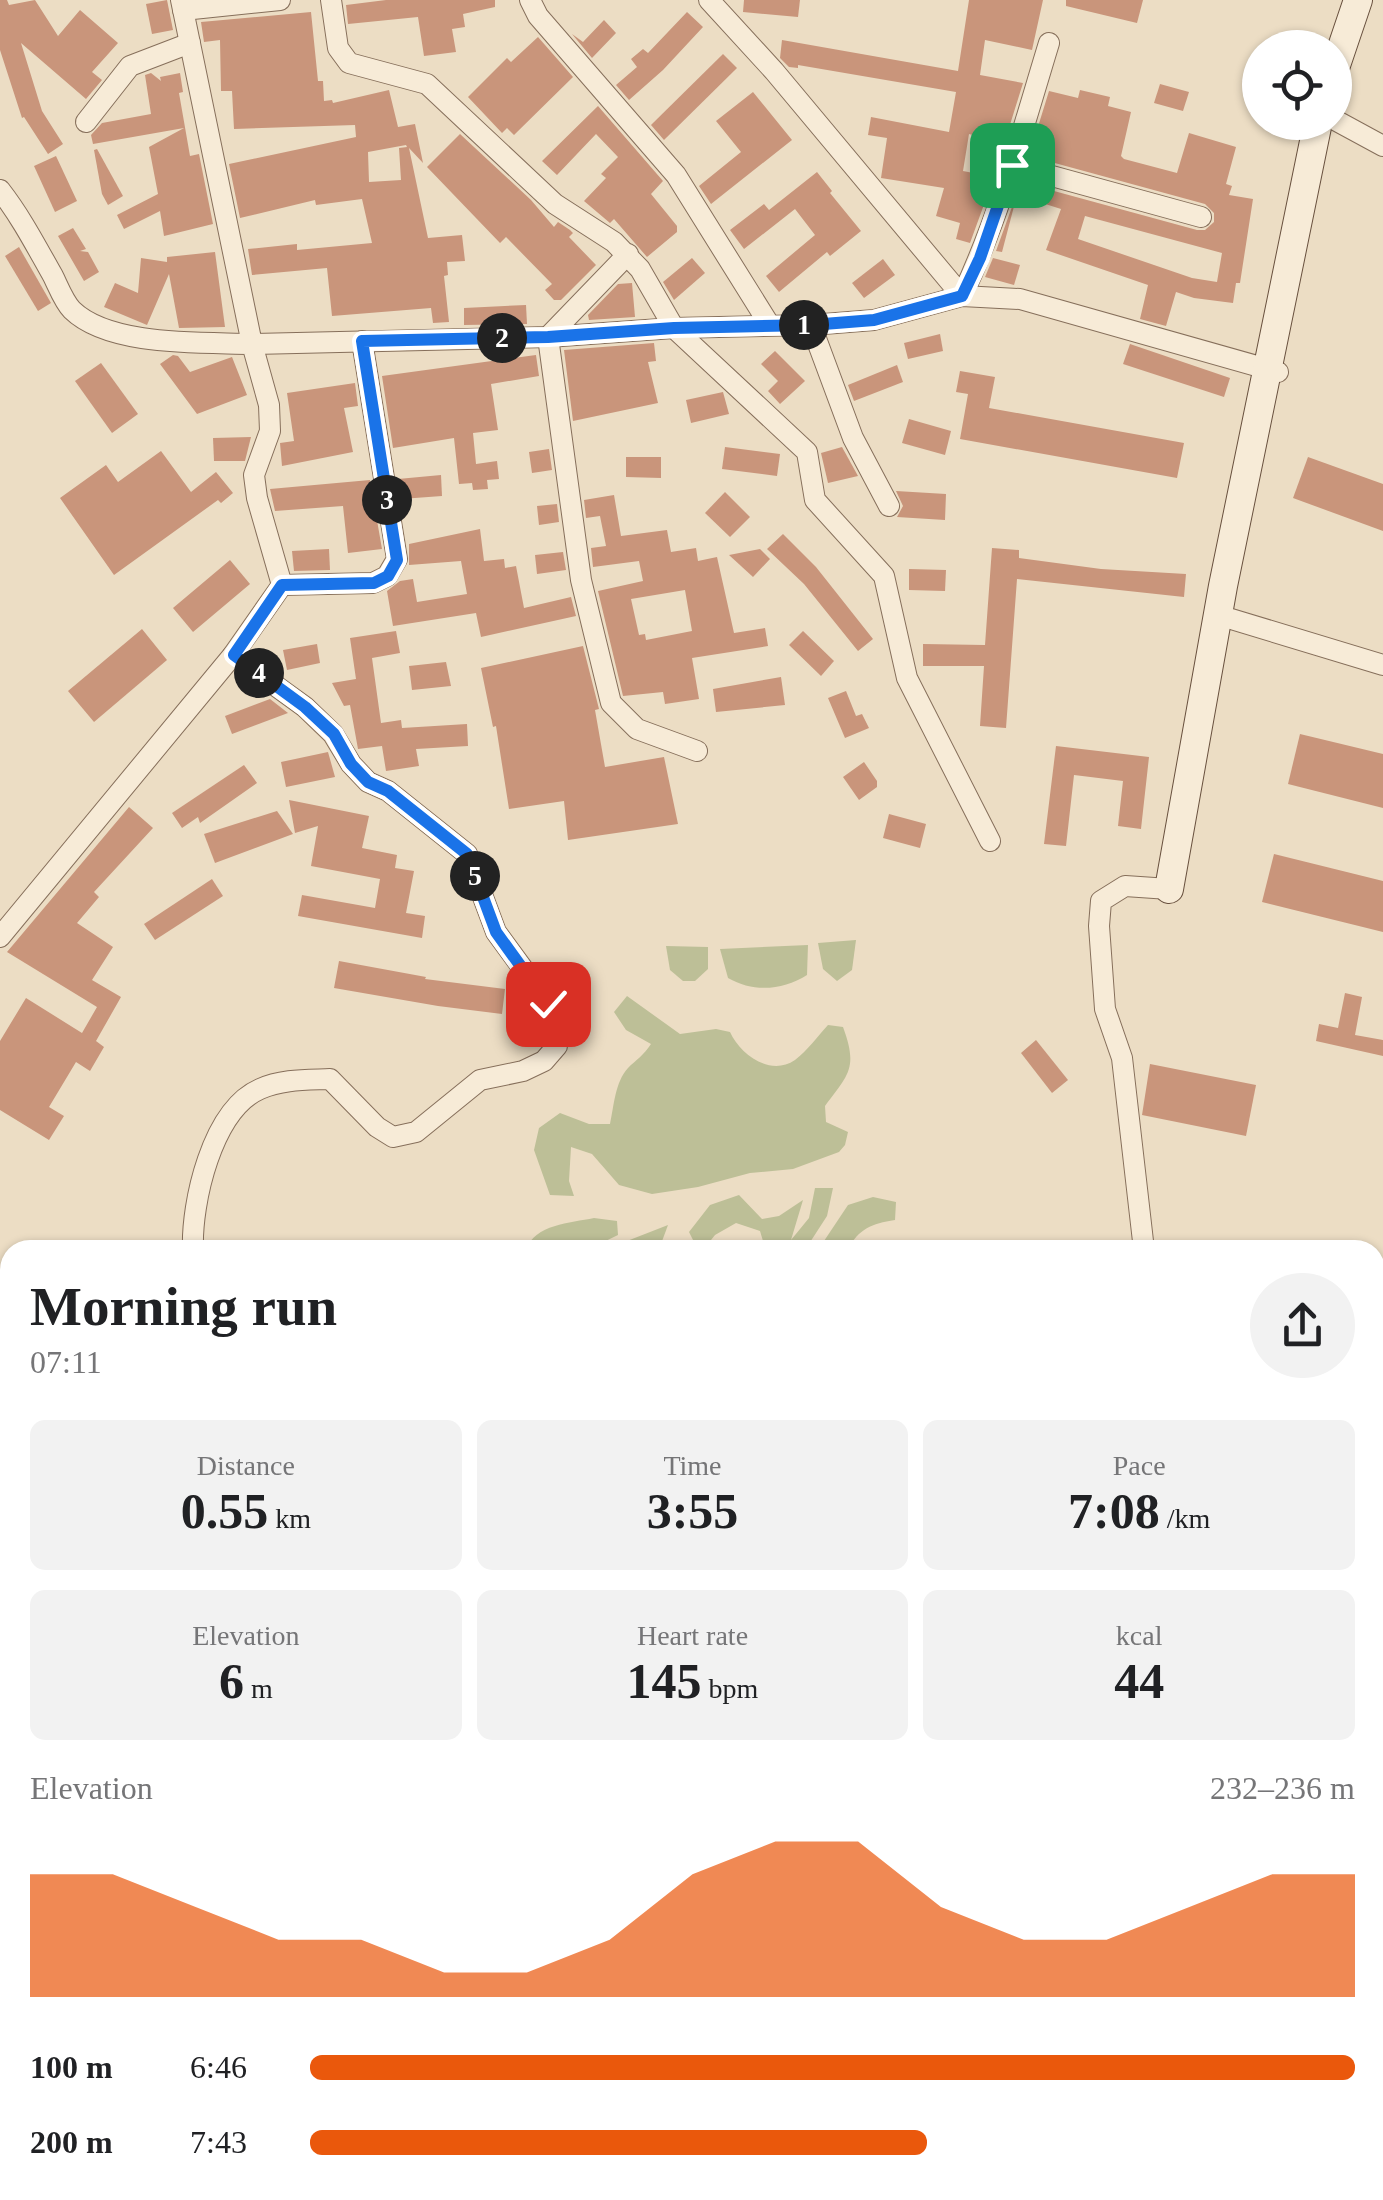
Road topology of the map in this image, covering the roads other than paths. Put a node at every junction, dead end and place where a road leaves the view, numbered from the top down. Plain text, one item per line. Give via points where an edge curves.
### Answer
1 (280, 0) edge
2 (332, 0) edge
3 (530, 0) edge
4 (709, 0) edge
5 (1358, 0) edge
6 (182, 5) edge
7 (1348, 30) edge
8 (190, 43) junction
9 (1049, 43) dead end
10 (86, 122) dead end
11 (1352, 129) edge
12 (1314, 140) edge
13 (1383, 146) edge
14 (1012, 165) junction
15 (0, 190) edge
16 (1200, 216) dead end
17 (628, 254) junction
18 (962, 296) junction
19 (769, 324) junction
20 (811, 325) junction
21 (674, 328) junction
22 (548, 337) junction
23 (362, 341) junction
24 (252, 344) junction
25 (1278, 372) dead end
26 (890, 506) dead end
27 (282, 585) junction
28 (1218, 615) junction
29 (234, 655) junction
30 (1383, 665) edge
31 (697, 752) dead end
32 (990, 841) dead end
33 (1169, 888) joint
34 (0, 937) edge
35 (192, 1240) edge
36 (1143, 1240) edge

1 - 6 street
2 - 17 street via 338,48 349,63 427,84 555,204
3 - 19 street via 676,175
4 - 18 street
5 - 7 main road
6 - 8 street
8 - 10 street via 130,66
8 - 24 street
9 - 14 street
11 - 13 street
12 - 28 main road
14 - 16 street
14 - 18 street
15 - 24 street via 70,309 88,320 162,340
17 - 21 street
17 - 22 street
18 - 20 street via 874,320
18 - 25 street via 1020,299
19 - 20 street
19 - 21 street
20 - 26 street via 853,438
21 - 22 street
21 - 32 street via 807,452 815,500 884,576 907,678
22 - 23 street
22 - 31 street via 581,580 611,703 638,729
23 - 24 street
23 - 27 street via 397,560 374,583
24 - 27 street via 270,430 254,475
27 - 29 street
28 - 30 street
28 - 33 main road
29 - 34 street
29 - 35 street via 334,734 368,782 467,854 496,932 548,1004 558,1035 544,1061 480,1080 416,1132 393,1137 330,1079 258,1090 228,1117 201,1177
33 - 36 street via 1125,886 1100,901 1104,1009 1122,1058

